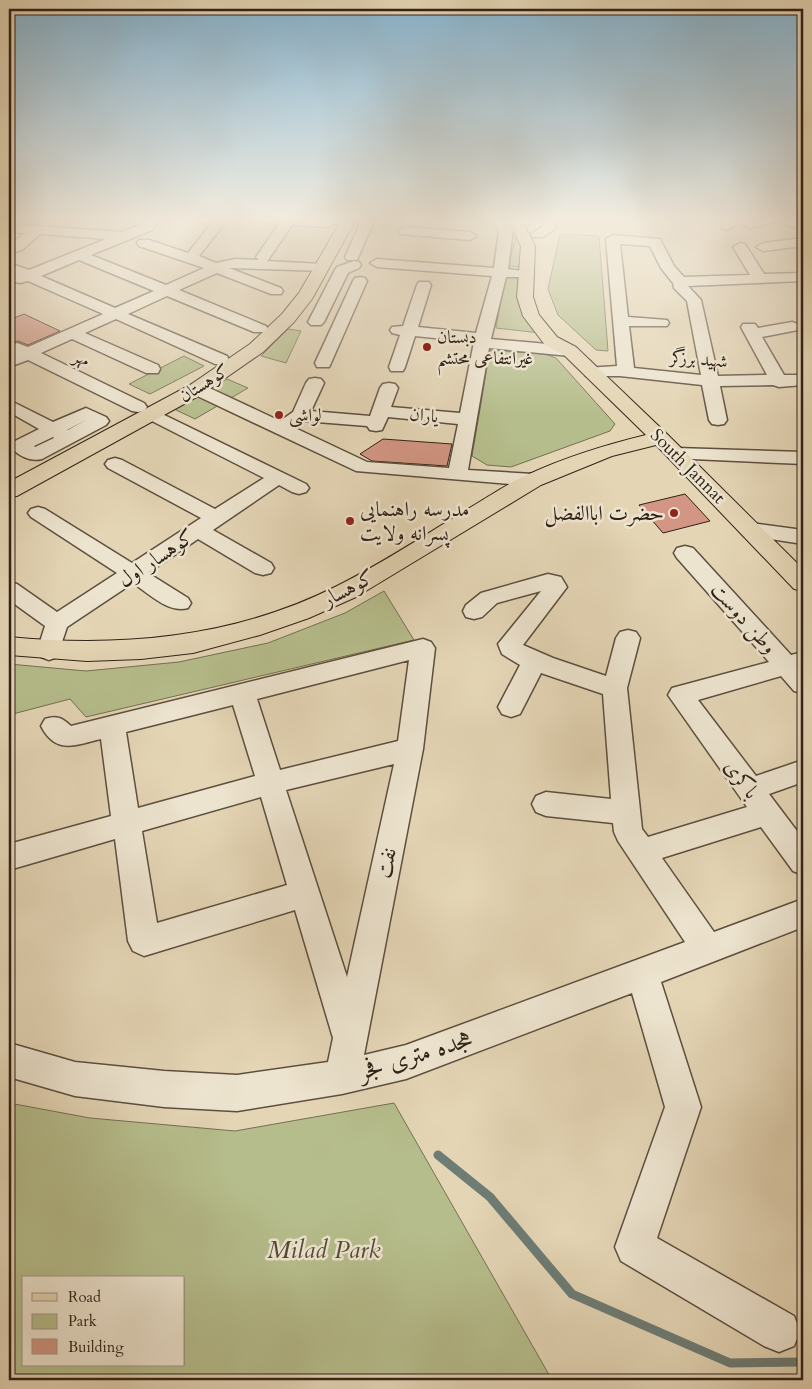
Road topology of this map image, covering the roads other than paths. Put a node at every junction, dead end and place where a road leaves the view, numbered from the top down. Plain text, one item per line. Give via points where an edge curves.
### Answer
1 (47, 284) edge
2 (150, 284) edge
3 (179, 284) edge
4 (245, 284) edge
5 (301, 284) edge
6 (335, 284) edge
7 (359, 284) edge
8 (497, 284) edge
9 (526, 284) edge
10 (540, 284) edge
11 (617, 284) edge
12 (680, 284) edge
13 (424, 285) dead end
14 (540, 288) dead end
15 (166, 290) junction
16 (285, 307) junction
17 (546, 312) dead end
18 (115, 313) junction
19 (621, 321) junction
20 (316, 322) junction
21 (661, 323) dead end
22 (344, 326) junction
23 (792, 327) dead end
24 (260, 329) junction
25 (404, 330) junction
26 (72, 332) junction
27 (483, 338) junction
28 (551, 341) junction
29 (9, 343) edge
30 (570, 351) junction
31 (28, 353) junction
32 (221, 360) junction
33 (9, 362) edge
34 (323, 363) dead end
35 (397, 367) dead end
36 (152, 369) dead end
37 (592, 372) junction
38 (626, 372) junction
39 (803, 380) edge
40 (709, 381) junction
41 (779, 382) junction
42 (315, 383) dead end
43 (389, 388) dead end
44 (197, 389) junction
45 (9, 405) edge
46 (145, 411) junction
47 (300, 415) junction
48 (467, 419) junction
49 (718, 420) dead end
50 (378, 422) junction
51 (280, 428) junction
52 (66, 436) junction
53 (669, 446) junction
54 (803, 458) edge
55 (115, 464) dead end
56 (457, 475) junction
57 (9, 477) edge
58 (278, 477) junction
59 (533, 480) junction
60 (299, 488) dead end
61 (9, 491) edge
62 (38, 512) dead end
63 (216, 518) junction
64 (198, 530) junction
65 (751, 530) junction
66 (803, 537) edge
67 (685, 553) dead end
68 (263, 568) dead end
69 (134, 573) junction
70 (803, 583) edge
71 (9, 589) edge
72 (180, 602) dead end
73 (474, 611) dead end
74 (57, 623) junction
75 (628, 638) dead end
76 (9, 646) edge
77 (49, 651) junction
78 (535, 660) junction
79 (795, 663) edge
80 (803, 684) edge
81 (615, 688) junction
82 (242, 692) junction
83 (511, 707) dead end
84 (54, 726) dead end
85 (112, 726) junction
86 (410, 749) junction
87 (803, 771) edge
88 (270, 782) junction
89 (750, 789) junction
90 (546, 804) dead end
91 (626, 813) junction
92 (768, 813) junction
93 (127, 824) junction
94 (641, 852) junction
95 (9, 857) edge
96 (803, 862) edge
97 (304, 894) junction
98 (803, 913) edge
99 (707, 949) junction
100 (642, 973) junction
101 (350, 1039) junction
102 (9, 1060) edge
103 (342, 1077) junction
104 (779, 1331) dead end

1 - 18 street
2 - 15 street
3 - 15 street
4 - 16 street
5 - 16 main road, کوهستان
6 - 20 street
7 - 22 street
8 - 27 street
9 - 28 main road, South Jannat via 525,297 531,316
10 - 14 main road
11 - 19 street
12 - 40 street via 694,300
13 - 25 street
15 - 18 street
15 - 24 street
16 - 20 street
16 - 24 main road, کوهستان
16 - 44 main road, کوهستان via 265,342
17 - 30 main road, South Jannat via 569,340
18 - 26 street
18 - 32 street
19 - 21 street
19 - 38 street
20 - 22 street
22 - 34 street
23 - 41 street via 751,330
24 - 32 main road, کوهستان
25 - 27 street
25 - 35 street
26 - 31 street
26 - 36 street
27 - 28 street
27 - 30 street
27 - 48 street
28 - 30 main road, South Jannat
29 - 31 street, مهر
30 - 37 main road, South Jannat
31 - 33 street
31 - 46 street, مهر
32 - 46 main road, کوهستان
37 - 38 street, شهید برزگر
37 - 53 main road, South Jannat
38 - 40 street, شهید برزگر
39 - 41 street, شهید برزگر
40 - 41 street, شهید برزگر
40 - 49 street
42 - 47 street
43 - 50 street
44 - 46 main road, کوهستان
44 - 51 street
45 - 52 street
46 - 52 main road, کوهستان
46 - 58 street, مهر
46 - 61 main road, کوهستان
47 - 50 street, یاران
47 - 51 street
48 - 50 street, یاران
48 - 56 street
51 - 56 street via 363,467
52 - 57 main road, کوهستان
53 - 54 street
53 - 59 main road, کوهسار via 605,451
53 - 65 main road, South Jannat
55 - 63 street
56 - 59 street
58 - 60 street, مهر
58 - 63 street, کوهسار اول
59 - 77 main road, کوهسار via 347,591 271,622 217,638 156,648
62 - 69 street
63 - 64 street, کوهسار اول
64 - 68 street
64 - 69 street, کوهسار اول
65 - 66 street
65 - 70 main road, South Jannat
67 - 79 street, وطن دوست
69 - 72 street
69 - 74 street, کوهسار اول
71 - 74 street
73 - 78 street via 489,598 553,582 556,587 510,644 515,652
74 - 77 street
75 - 81 street
76 - 77 main road, کوهسار
78 - 81 street
78 - 83 street
79 - 80 street, وطن دوست
79 - 89 street, باکری via 680,695
81 - 91 street
82 - 85 street
82 - 86 street, نفت via 423,648
82 - 88 street
84 - 85 street via 67,738
85 - 93 street
86 - 88 street
86 - 101 street, نفت
87 - 89 street
88 - 93 street
88 - 97 street
89 - 92 street, باکری
90 - 91 street
91 - 94 street via 628,832
92 - 94 street
92 - 96 street, باکری
93 - 95 street
93 - 97 street via 144,941
94 - 99 street
97 - 101 street
98 - 99 street, هجده متری فجر
99 - 100 street, هجده متری فجر
100 - 103 street, هجده متری فجر via 406,1062
100 - 104 street via 683,1108 635,1247
101 - 103 street, نفت
102 - 103 street, هجده متری فجر via 75,1079 237,1093

